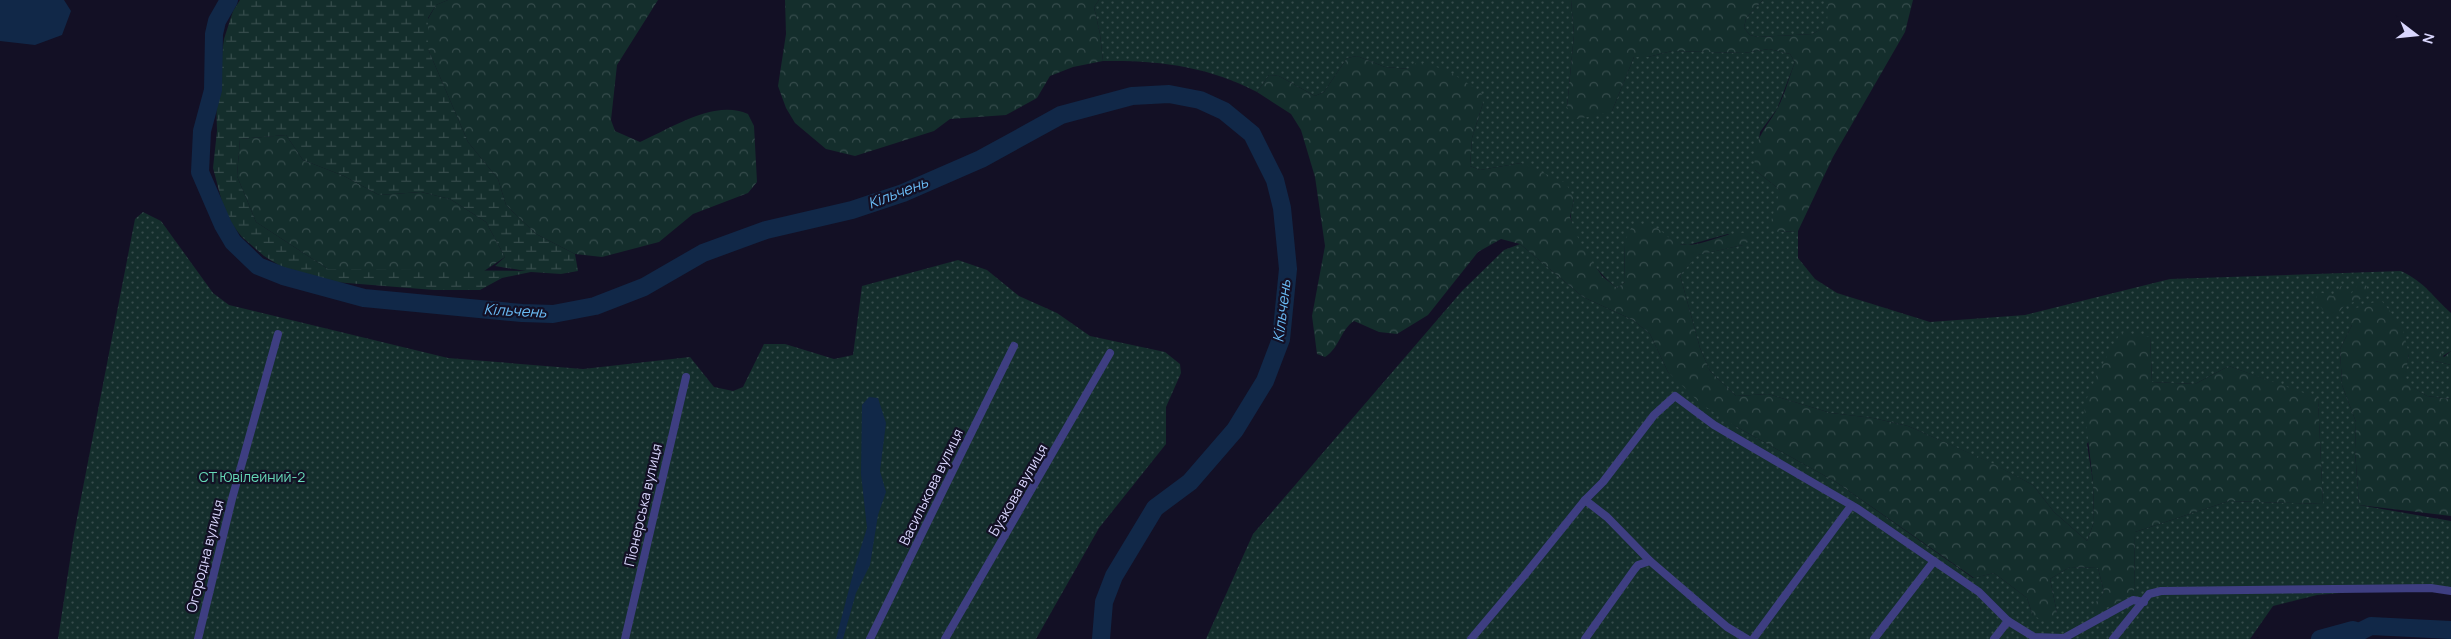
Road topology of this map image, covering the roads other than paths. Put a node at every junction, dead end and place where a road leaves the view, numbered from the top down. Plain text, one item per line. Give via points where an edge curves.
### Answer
1 (278, 334) dead end
2 (1014, 346) dead end
3 (1110, 353) dead end
4 (686, 377) dead end
5 (1585, 500) junction
6 (1852, 506) junction
7 (1650, 561) junction
8 (1934, 561) junction
9 (2451, 591) edge
10 (2144, 602) junction
11 (2008, 621) junction
12 (198, 639) edge
13 (625, 639) edge
14 (870, 639) edge
15 (945, 639) edge
16 (1471, 639) edge
17 (1585, 639) edge
18 (1747, 639) edge
19 (1753, 639) edge
20 (1874, 639) edge
21 (1994, 639) edge
22 (2113, 639) edge

1 - 12 street, Огородна вулиця via 232,499
2 - 14 street, Василькова вулиця
3 - 15 street, Бузкова вулиця
4 - 13 street, Піонерська вулиця
5 - 6 street via 1603,482 1654,415 1675,396 1714,425
5 - 7 street
5 - 16 street
6 - 8 street
6 - 19 street
7 - 17 street via 1638,565
7 - 18 street via 1727,627
8 - 11 street via 1979,592
8 - 20 street
9 - 10 street via 2431,588 2184,590 2149,594
10 - 11 street via 2133,600 2064,638 2034,637
10 - 22 street
11 - 21 street

